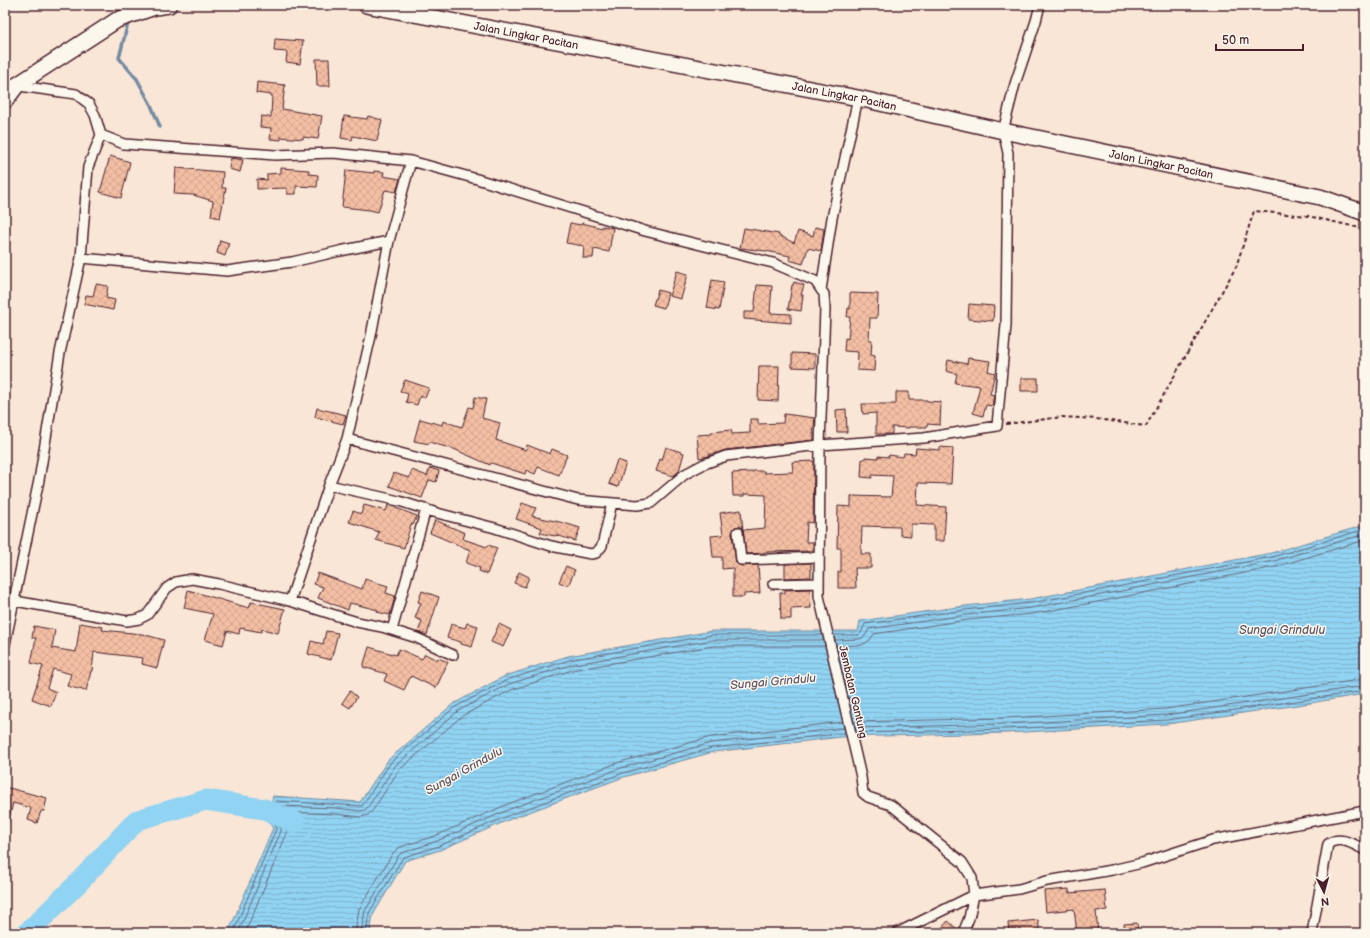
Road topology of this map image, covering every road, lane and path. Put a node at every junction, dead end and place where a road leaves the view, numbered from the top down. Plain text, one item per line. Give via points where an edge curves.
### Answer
1 (366, 5) edge
2 (1040, 5) edge
3 (162, 6) edge
4 (11, 85) edge
5 (858, 98) junction
6 (5, 101) edge
7 (1004, 131) junction
8 (101, 135) junction
9 (411, 161) junction
10 (1365, 213) edge
11 (1365, 229) edge
12 (389, 241) junction
13 (81, 258) junction
14 (821, 290) junction
15 (997, 426) junction
16 (347, 439) junction
17 (820, 445) junction
18 (329, 485) junction
19 (612, 503) junction
20 (426, 510) junction
21 (738, 532) dead end
22 (819, 557) junction
23 (819, 583) junction
24 (773, 584) dead end
25 (15, 601) junction
26 (290, 601) junction
27 (392, 630) junction
28 (5, 644) edge
29 (453, 655) dead end
30 (1365, 811) edge
31 (1365, 850) edge
32 (974, 895) junction
33 (897, 933) edge
34 (963, 933) edge
35 (1312, 933) edge

1 - 5 highway, Jalan Lingkar Pacitan
2 - 7 street via 1015,84
3 - 4 highway via 117,20
4 - 6 highway
4 - 8 street via 76,94 89,104
5 - 7 highway, Jalan Lingkar Pacitan
5 - 14 street via 832,218
7 - 10 highway, Jalan Lingkar Pacitan via 1320,197
7 - 15 street via 1008,153 1006,325
8 - 9 street via 124,144 275,155 332,153
8 - 13 street via 88,167
9 - 12 street
9 - 14 street via 645,231 773,263 816,281
11 - 15 path via 1308,216 1254,211 1236,267 1146,426 1062,417
12 - 13 street via 292,262 227,271
12 - 16 street via 371,336
13 - 25 street via 60,353 39,480
14 - 17 street, Jembatan Gantung via 824,294 825,310
15 - 17 street via 924,438
16 - 18 street
16 - 19 street via 578,500
17 - 19 street via 726,456 685,474 651,503
17 - 22 street, Jembatan Gantung
18 - 20 street
18 - 26 street
19 - 20 street via 602,546 596,553 591,554 551,546
20 - 27 street
21 - 22 street via 741,560
22 - 23 street, Jembatan Gantung
23 - 24 street
23 - 32 street, Jembatan Gantung via 819,596 863,793 891,806 962,862 972,878
25 - 26 street via 127,621 147,615 167,588 176,582 192,579
25 - 28 street
26 - 27 street
27 - 29 street via 417,638
30 - 32 street via 1213,840 1112,870 1047,881 1019,889
31 - 35 street via 1344,840 1334,840 1328,844
32 - 33 street
32 - 34 street

